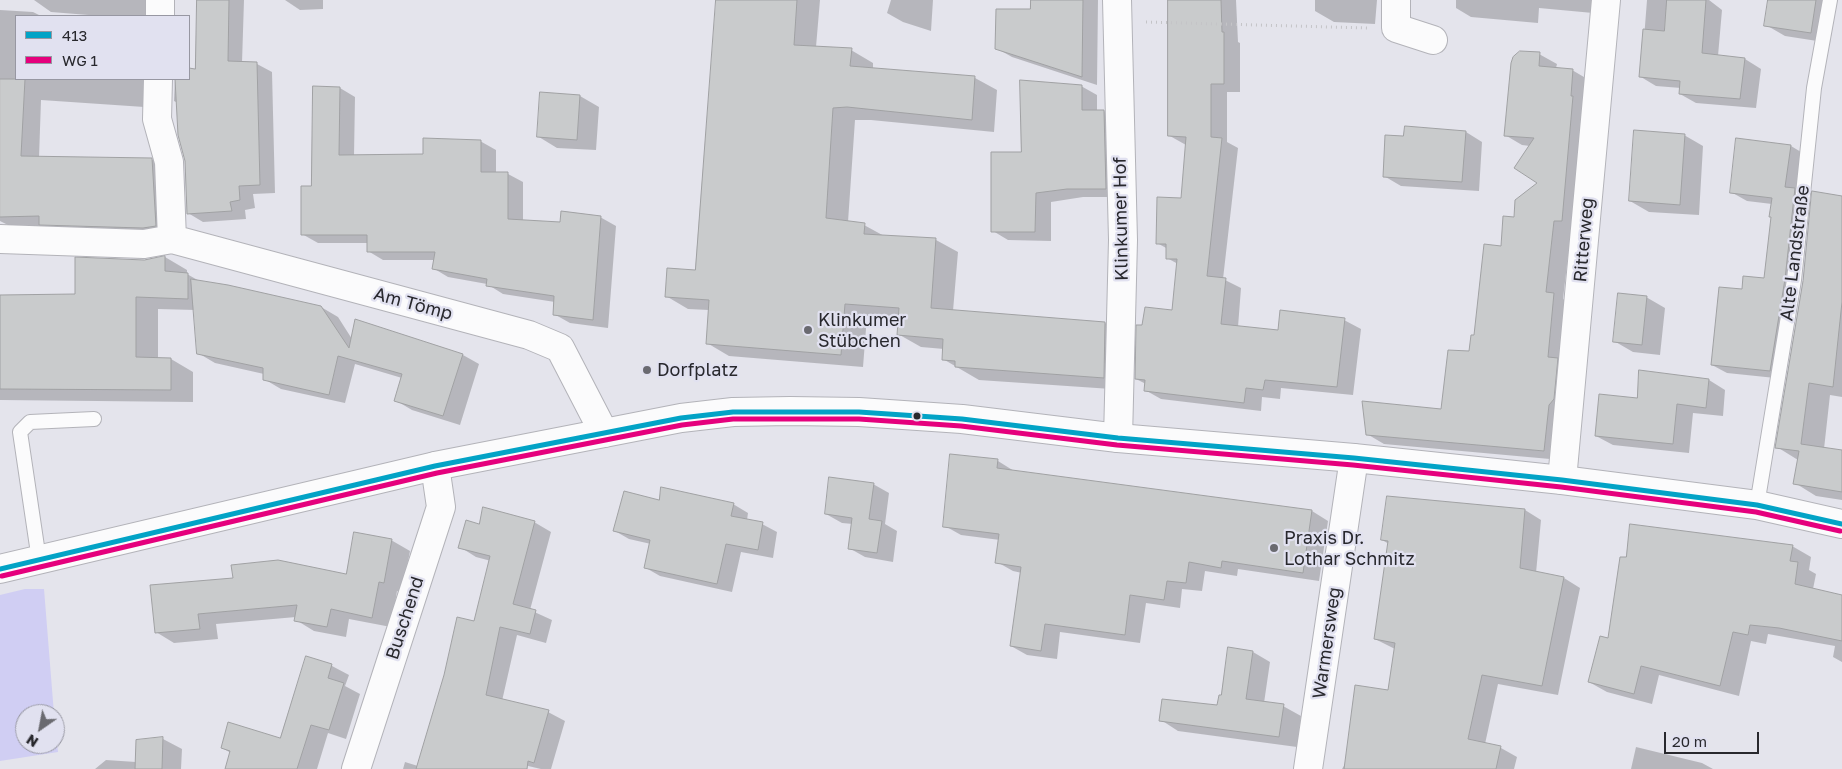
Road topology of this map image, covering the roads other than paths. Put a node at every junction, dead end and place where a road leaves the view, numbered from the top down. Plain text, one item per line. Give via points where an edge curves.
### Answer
1 (160, 0) edge
2 (1396, 0) edge
3 (1606, 0) edge
4 (1830, 0) edge
5 (1117, 10) edge
6 (160, 15) edge
7 (1433, 40) dead end
8 (158, 80) edge
9 (172, 239) junction
10 (0, 240) edge
11 (94, 419) dead end
12 (604, 432) junction
13 (1118, 438) junction
14 (1354, 458) junction
15 (435, 466) junction
16 (1562, 480) junction
17 (1757, 505) junction
18 (1842, 524) edge
19 (39, 560) junction
20 (0, 569) edge
21 (356, 769) edge
22 (1308, 769) edge

1 - 6 street
2 - 7 street via 1396,28
3 - 16 street, Ritterweg
4 - 17 lane, Alte Landstraße via 1814,88 1794,280
5 - 13 street, Klinkumer Hof via 1123,240
8 - 9 street via 158,119 169,162
9 - 10 street, Am Tömp via 144,244
9 - 12 street, Am Tömp via 529,335 560,348
11 - 19 lane via 30,422 20,432
12 - 13 street via 733,412 790,411 962,419
12 - 15 street
13 - 14 street
14 - 16 street
14 - 22 street, Warmersweg
15 - 19 street
15 - 21 street, Buschend via 441,506
16 - 17 street
17 - 18 street
19 - 20 street

